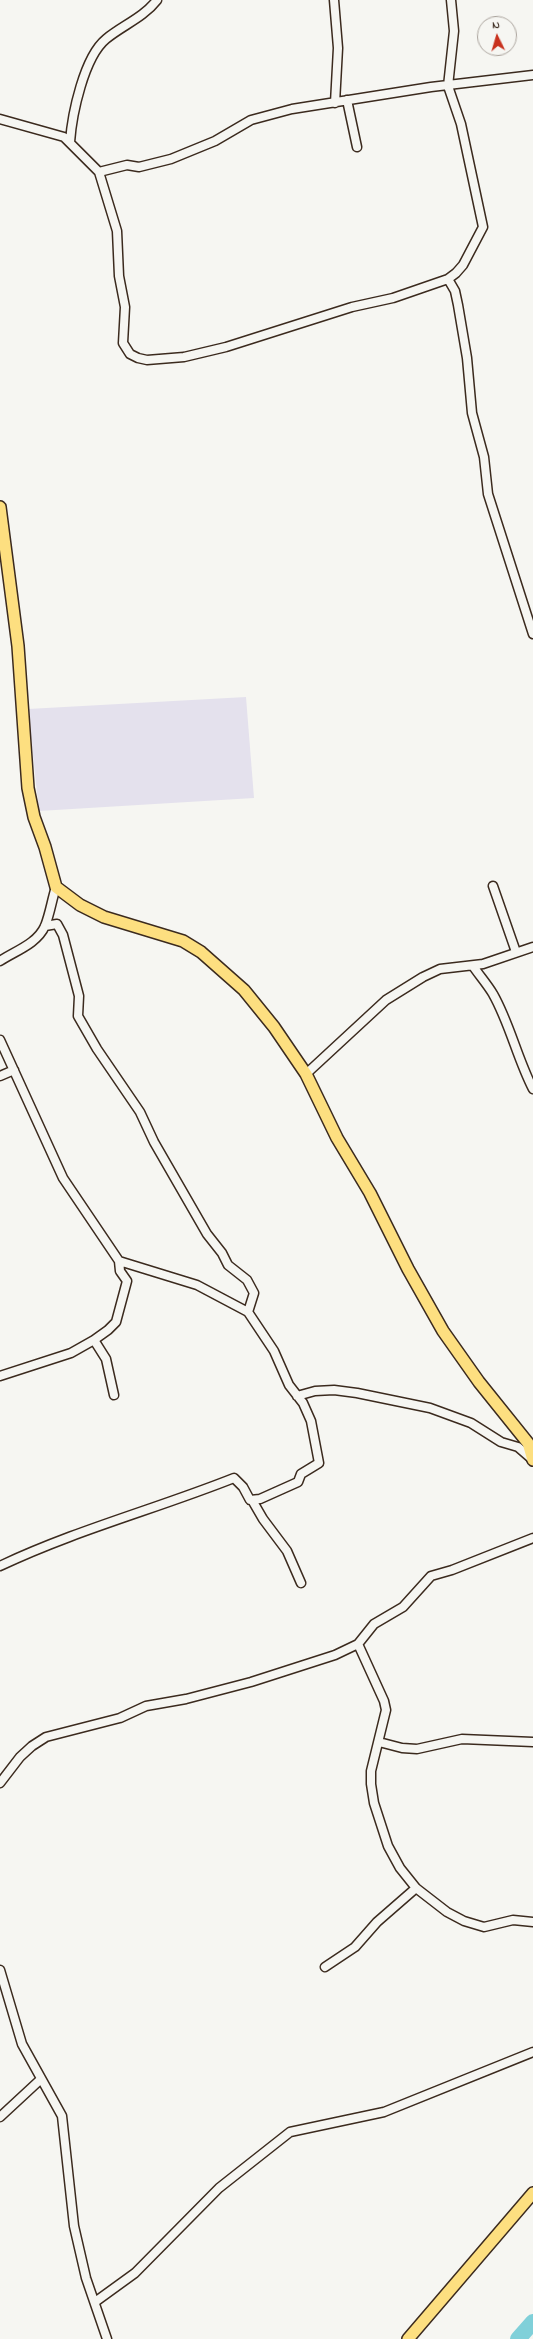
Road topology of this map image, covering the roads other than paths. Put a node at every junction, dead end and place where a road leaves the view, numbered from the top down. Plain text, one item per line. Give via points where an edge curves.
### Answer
1 (157, 0) edge
2 (334, 0) edge
3 (451, 0) edge
4 (533, 75) edge
5 (448, 86) junction
6 (347, 100) junction
7 (335, 103) junction
8 (0, 120) edge
9 (70, 142) junction
10 (357, 147) dead end
11 (99, 172) junction
12 (448, 279) junction
13 (0, 507) edge
14 (533, 634) edge
15 (493, 886) dead end
16 (56, 887) junction
17 (45, 926) junction
18 (533, 947) edge
19 (516, 952) junction
20 (0, 961) edge
21 (473, 966) junction
22 (0, 1040) edge
23 (14, 1070) junction
24 (306, 1074) junction
25 (0, 1076) edge
26 (533, 1089) edge
27 (119, 1261) junction
28 (248, 1312) junction
29 (94, 1340) junction
30 (0, 1376) edge
31 (114, 1395) dead end
32 (297, 1396) junction
33 (531, 1441) edge
34 (533, 1460) edge
35 (252, 1500) junction
36 (533, 1538) edge
37 (0, 1566) edge
38 (301, 1583) dead end
39 (358, 1644) junction
40 (379, 1742) junction
41 (533, 1742) edge
42 (0, 1783) edge
43 (416, 1888) junction
44 (533, 1922) edge
45 (325, 1966) dead end
46 (0, 1970) edge
47 (533, 2052) edge
48 (41, 2079) junction
49 (0, 2117) edge
50 (533, 2192) edge
51 (95, 2302) junction
52 (107, 2339) edge
53 (408, 2339) edge

1 - 9 street via 138,19 100,45 82,79
2 - 7 street via 338,48
3 - 5 street via 454,31
4 - 5 street
5 - 6 street
5 - 12 street via 461,124 483,227 463,265
6 - 7 street
6 - 10 street
7 - 11 street via 292,109 251,120 215,141 170,159 139,167 127,165
8 - 9 street via 43,130 64,137
9 - 11 street
11 - 12 street via 116,231 119,276 125,308 123,343 130,354 138,358 147,360 184,357 226,347 352,307 393,298
12 - 14 street via 455,291 458,305 467,358 472,413 484,457 488,494
13 - 16 main road via 18,646 28,788 34,817
15 - 19 street
16 - 17 street
16 - 24 main road via 80,905 104,917 183,941 201,952 244,990 274,1027
17 - 20 street via 31,942
17 - 28 street via 56,924 63,935 79,996 78,1016 85,1029 133,1099 154,1142 207,1234 228,1265 246,1280 254,1294
18 - 19 street
19 - 21 street
21 - 24 street via 440,969 401,989 364,1018
21 - 26 street via 492,993
22 - 23 street
23 - 25 street
23 - 27 street via 63,1178
24 - 33 main road via 337,1138 370,1193 408,1269 444,1331 479,1382
27 - 28 street via 198,1285
27 - 29 street via 120,1271 127,1281 116,1322
28 - 32 street via 274,1351 289,1386
29 - 30 street via 71,1353
29 - 31 street via 106,1358
32 - 34 street via 315,1391 334,1390 430,1408 471,1423 501,1442 518,1447
32 - 35 street via 311,1421 319,1463 301,1474 298,1482
33 - 34 main road
35 - 37 street via 234,1478 179,1500 56,1540
35 - 38 street via 288,1551
36 - 39 street via 431,1576 403,1607 374,1624
39 - 40 street via 386,1710
39 - 42 street via 335,1655 251,1682 186,1699 146,1706 120,1718 46,1737 20,1757
40 - 41 street via 402,1748 418,1748 462,1739
40 - 43 street via 371,1771 374,1803 388,1846 400,1868
43 - 44 street via 446,1912 484,1927 513,1920
43 - 45 street via 377,1922 355,1947
46 - 48 street via 22,2044
47 - 51 street via 384,2112 290,2132 219,2188 135,2273
48 - 49 street
48 - 51 street via 62,2116 74,2226 86,2278
50 - 53 main road
51 - 52 street

